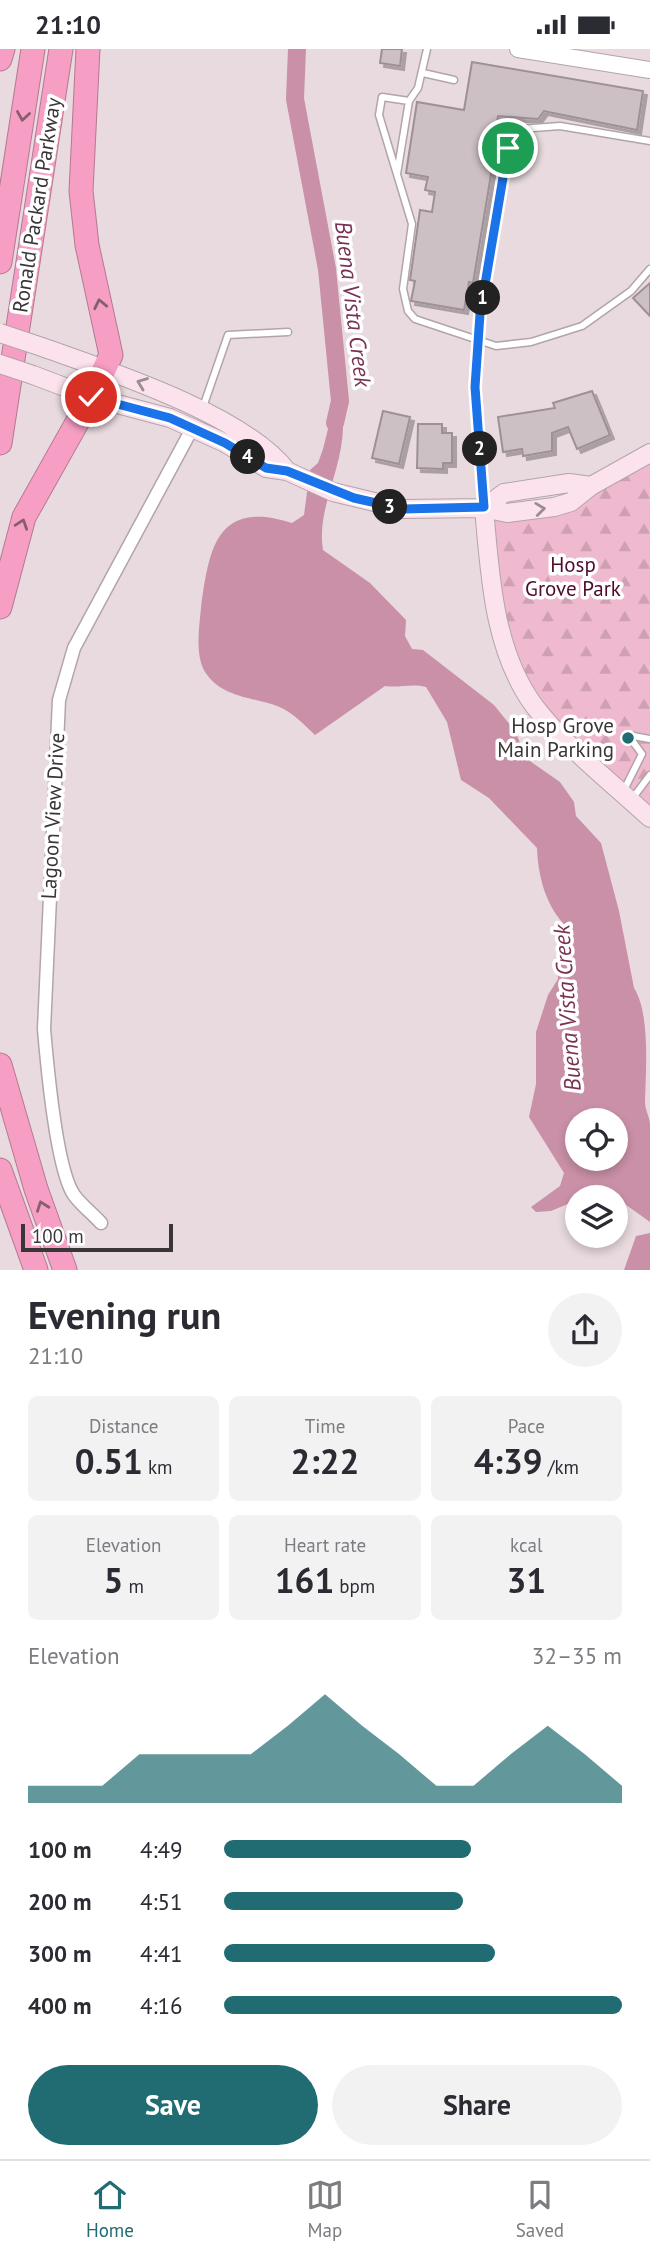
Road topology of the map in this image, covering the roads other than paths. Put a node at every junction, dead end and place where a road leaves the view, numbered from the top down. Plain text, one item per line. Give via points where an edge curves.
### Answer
1 (3, 49) edge
2 (33, 49) edge
3 (61, 49) edge
4 (88, 49) edge
5 (427, 49) edge
6 (517, 49) edge
7 (568, 53) edge
8 (0, 59) edge
9 (650, 70) edge
10 (423, 73) junction
11 (454, 80) dead end
12 (410, 101) junction
13 (650, 141) edge
14 (397, 174) junction
15 (0, 262) edge
16 (650, 269) edge
17 (288, 332) dead end
18 (0, 333) edge
19 (479, 339) junction
20 (0, 364) edge
21 (103, 369) junction
22 (91, 397) junction
23 (197, 420) junction
24 (0, 443) edge
25 (650, 453) edge
26 (484, 507) junction
27 (0, 607) edge
28 (650, 739) edge
29 (650, 775) edge
30 (627, 796) junction
31 (650, 818) edge
32 (0, 1065) edge
33 (0, 1170) edge
34 (101, 1223) dead end
35 (36, 1270) edge
36 (65, 1270) edge

1 - 8 highway
2 -> 15 highway, Ronald Packard Parkway
3 - 24 highway, Ronald Packard Parkway
21 -> 4 highway via 111,355 81,191
5 - 10 lane
6 - 7 street
7 - 9 street
10 - 11 lane
10 - 12 lane
12 - 14 lane
12 - 14 lane via 382,97 379,115
13 - 19 lane via 560,126 520,129 514,134
14 - 19 lane via 412,224 403,289 408,311 415,319
16 - 19 lane via 631,291 582,326 511,345 496,346
17 - 23 lane via 228,335
18 - 21 main road, bridge
19 - 26 lane via 475,387
20 - 22 main road, bridge
21 - 22 highway
23 -> 21 main road via 151,387
22 - 23 main road
27 -> 22 highway via 24,517
23 - 26 main road via 275,455 287,471 354,498 403,509
23 - 34 street, Lagoon View Drive via 74,648 59,700 44,1029 47,1073 73,1194
25 - 26 main road via 572,502 507,513
26 - 30 main road via 491,588 515,673 561,737
28 - 30 lane via 628,735 642,754
29 - 30 lane
30 - 31 main road
36 -> 32 highway via 32,1178
33 - 35 highway

